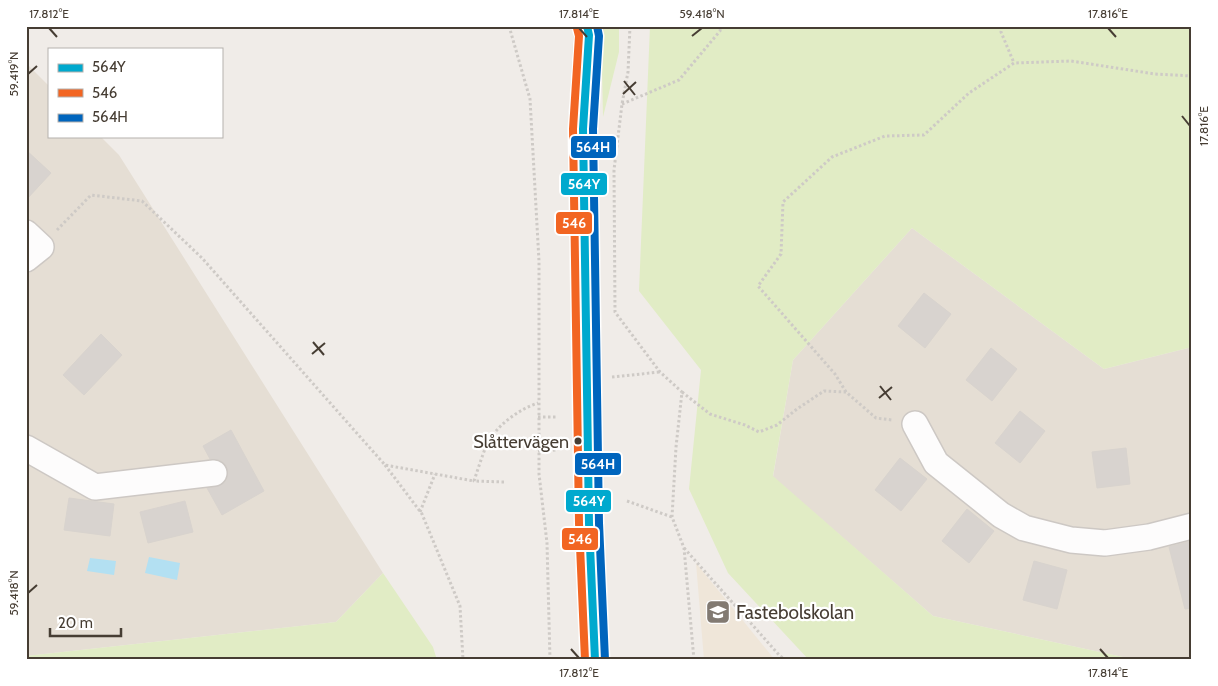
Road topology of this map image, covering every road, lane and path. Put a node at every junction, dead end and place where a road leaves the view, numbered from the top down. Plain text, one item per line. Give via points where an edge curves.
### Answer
1 (509, 26) edge
2 (630, 26) edge
3 (721, 26) edge
4 (1002, 26) edge
5 (588, 29) edge
6 (1014, 63) junction
7 (1192, 76) edge
8 (622, 104) junction
9 (31, 246) edge
10 (660, 372) junction
11 (611, 377) dead end
12 (682, 392) junction
13 (846, 392) junction
14 (538, 403) junction
15 (538, 417) junction
16 (557, 417) dead end
17 (915, 424) joint
18 (26, 448) edge
19 (538, 450) junction
20 (558, 450) dead end
21 (385, 465) junction
22 (214, 473) dead end
23 (435, 474) junction
24 (474, 481) junction
25 (504, 482) dead end
26 (627, 501) dead end
27 (420, 512) junction
28 (672, 517) junction
29 (1192, 526) edge
30 (684, 548) junction
31 (463, 660) edge
32 (550, 660) edge
33 (595, 660) edge
34 (694, 660) edge
35 (786, 660) edge

1 - 14 path via 530,99 539,261
2 - 8 path via 628,72
3 - 8 path via 679,80
4 - 6 path via 1001,32
5 - 33 main road via 583,129 589,523
6 - 7 path via 1071,61
6 - 13 path via 968,93 924,135 885,136 832,157 783,202 781,254 758,286 835,374
8 - 10 path via 614,170 615,312
9 - 21 path via 91,195 142,201 202,258
10 - 11 path
10 - 12 path
12 - 13 path via 710,414 759,432 777,425 824,391
12 - 28 path
13 - 17 path via 876,418
14 - 15 path
14 - 24 path via 506,421 488,442
15 - 16 path
15 - 19 path
17 - 29 street via 936,463 1001,515 1024,528 1071,540 1105,543 1149,537
18 - 22 street via 94,487
19 - 20 path
19 - 32 path via 546,544
21 - 23 path
21 - 27 path
23 - 24 path
23 - 27 path
24 - 25 path
26 - 28 path
27 - 31 path via 460,606
28 - 30 path
30 - 34 path
30 - 35 path

